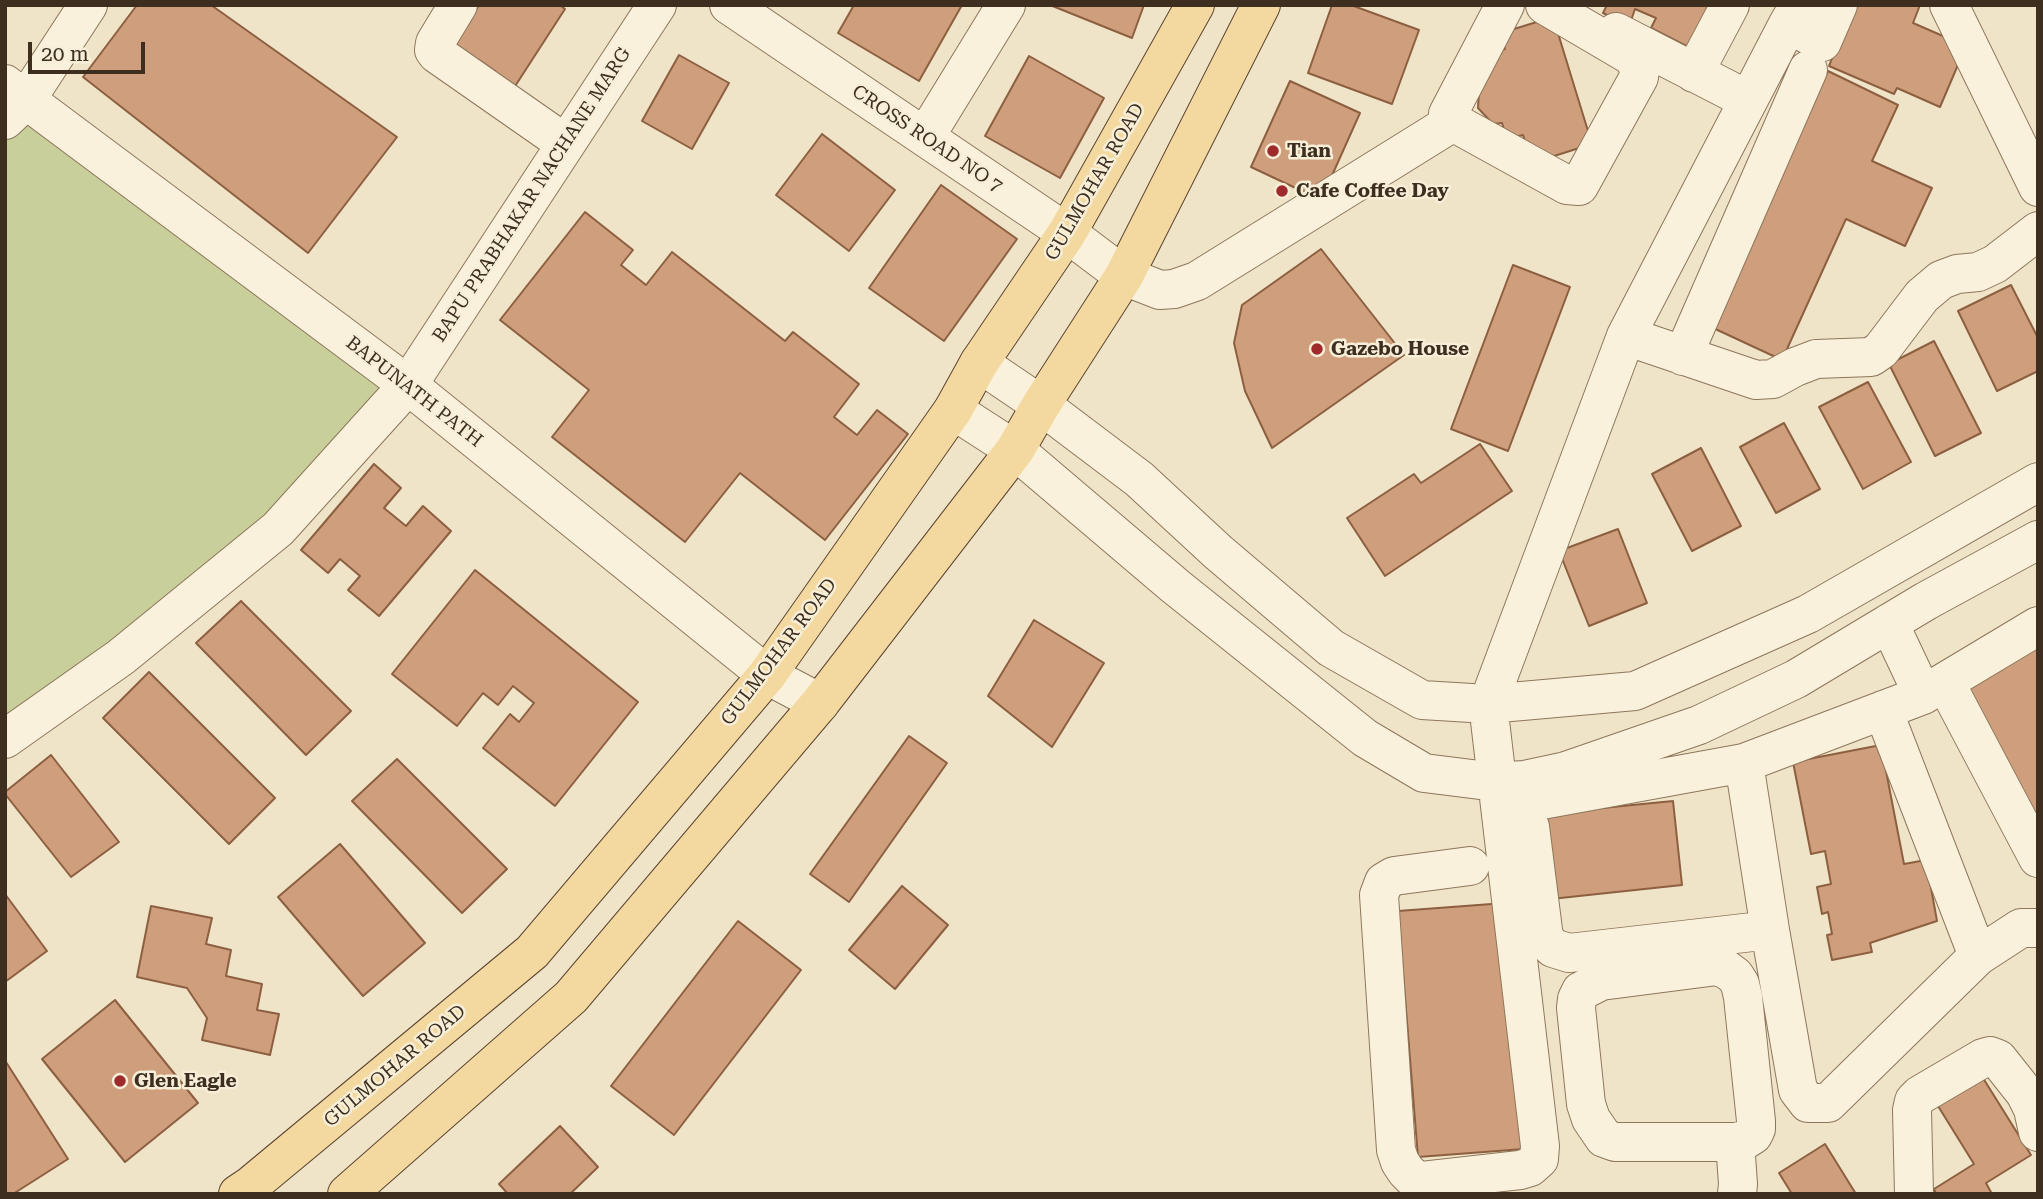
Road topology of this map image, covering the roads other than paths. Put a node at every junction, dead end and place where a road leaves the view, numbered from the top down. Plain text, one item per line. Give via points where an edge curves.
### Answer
1 (88, 5) edge
2 (458, 5) edge
3 (657, 5) edge
4 (729, 5) edge
5 (1006, 5) edge
6 (1195, 5) edge
7 (1261, 5) edge
8 (1505, 5) edge
9 (1545, 5) edge
10 (1592, 5) edge
11 (1730, 5) edge
12 (1838, 5) edge
13 (1949, 5) edge
14 (1793, 15) edge
15 (1808, 70) dead end
16 (1694, 73) junction
17 (1748, 100) junction
18 (12, 101) edge
19 (1452, 122) junction
20 (925, 137) junction
21 (566, 144) junction
22 (1704, 186) junction
23 (2038, 187) edge
24 (1747, 208) junction
25 (2038, 231) edge
26 (1067, 233) junction
27 (1124, 276) junction
28 (1626, 336) junction
29 (1683, 356) junction
30 (979, 363) junction
31 (408, 385) junction
32 (1041, 405) junction
33 (953, 410) junction
34 (1015, 450) junction
35 (2038, 482) edge
36 (2038, 540) edge
37 (1889, 623) junction
38 (2038, 626) edge
39 (767, 675) junction
40 (1934, 688) junction
41 (820, 703) junction
42 (1488, 704) junction
43 (1882, 710) junction
44 (5, 739) edge
45 (1744, 763) junction
46 (1515, 788) junction
47 (2038, 858) edge
48 (1470, 866) dead end
49 (2038, 928) edge
50 (1770, 930) junction
51 (1978, 956) junction
52 (2038, 1132) edge
53 (1735, 1142) junction
54 (249, 1191) edge
55 (347, 1194) edge
56 (1737, 1194) edge
57 (1914, 1194) edge

1 - 18 street
2 - 21 street via 435,43 437,54
3 - 21 street, BAPU PRABHAKAR NACHANE MARG
4 - 20 street, CROSS ROAD NO 7
5 - 20 street
6 - 26 main road, GULMOHAR ROAD
7 - 27 main road
8 - 19 street via 1449,110
9 - 19 street via 1630,55 1640,70 1579,186 1567,186
10 - 16 street via 1607,27
11 - 16 street
12 - 14 street via 1822,42
13 - 23 street
14 - 17 street
15 - 24 street
16 - 17 street
17 - 22 street
18 - 31 street, BAPUNATH PATH
19 - 27 street, CROSS ROAD NO 7 via 1197,281 1160,290
20 - 26 street, CROSS ROAD NO 7
21 - 31 street, BAPU PRABHAKAR NACHANE MARG
22 - 24 street
22 - 28 street
24 - 29 street
25 - 29 street via 1995,264 1941,280 1871,357 1816,359 1773,379 1756,380
26 - 27 street, CROSS ROAD NO 7
26 - 30 main road, GULMOHAR ROAD
27 - 32 main road
28 - 29 street
28 - 42 street
30 - 32 street
30 - 33 main road, GULMOHAR ROAD
31 - 39 street, BAPUNATH PATH
31 - 44 street, BAPU PRABHAKAR NACHANE MARG via 278,529 121,657
32 - 34 main road
32 - 42 street via 1139,480 1331,648 1422,700
33 - 34 street
33 - 39 main road, GULMOHAR ROAD
34 - 41 main road
34 - 46 street via 1365,738 1424,774
35 - 42 street via 1808,614 1635,691
36 - 37 street
37 - 40 street
37 - 46 street via 1797,679 1699,725
38 - 40 street
39 - 41 street, BAPUNATH PATH
39 - 54 main road, GULMOHAR ROAD via 532,952
40 - 43 street
40 - 47 street
41 - 55 main road via 572,997
42 - 46 street
43 - 45 street
43 - 51 street
45 - 46 street
45 - 50 street
46 - 48 street via 1505,844 1539,1159 1520,1170 1422,1181 1406,1171 1395,1150 1379,895 1384,882 1394,876
46 - 50 street via 1544,938 1553,948 1569,953
49 - 51 street via 2021,928
50 - 51 street via 1798,1090 1808,1103 1828,1103
52 - 57 street via 2025,1093 1998,1059 1983,1058 1914,1101
53 - 53 street via 1615,1142 1604,1138 1586,1104 1576,1008 1581,991 1601,981 1717,966 1735,976 1743,997 1756,1129 1745,1140
53 - 56 street

